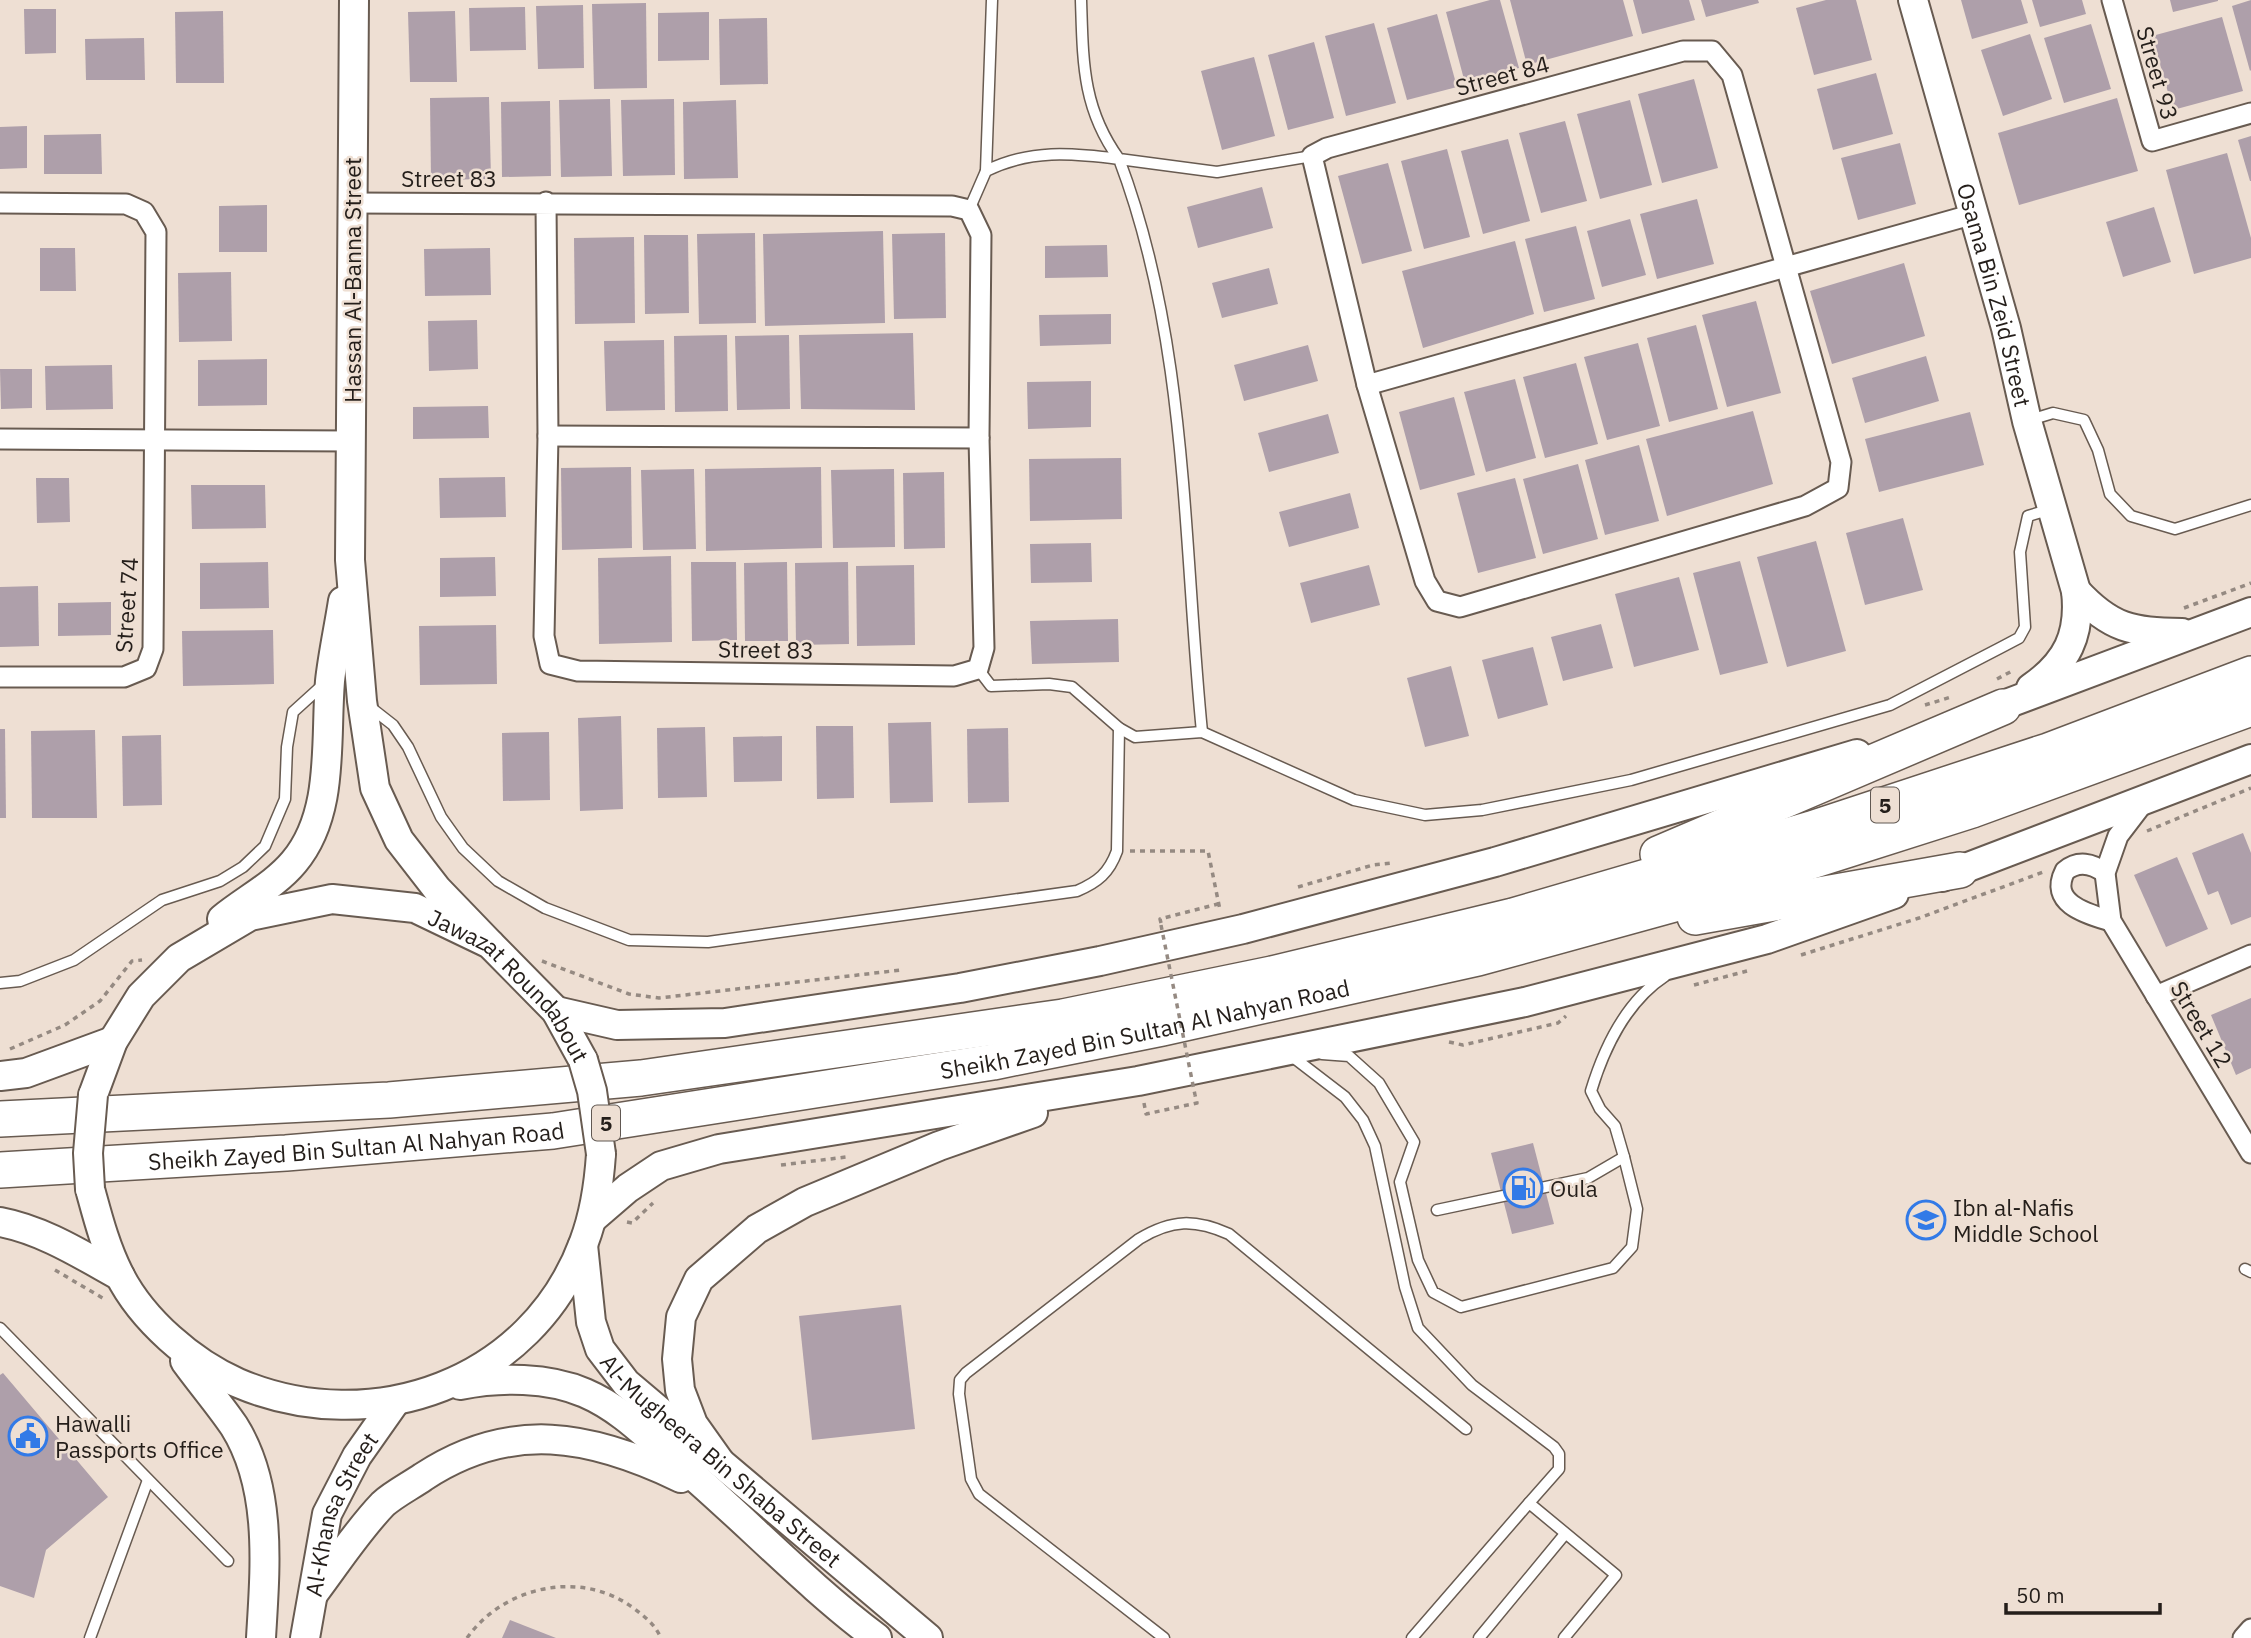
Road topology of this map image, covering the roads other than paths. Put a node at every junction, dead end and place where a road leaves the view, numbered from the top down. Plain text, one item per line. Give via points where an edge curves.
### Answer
1 (354, 0) edge
2 (992, 0) edge
3 (1081, 0) edge
4 (1913, 0) edge
5 (2112, 0) edge
6 (2251, 113) edge
7 (1312, 156) junction
8 (1119, 159) junction
9 (986, 171) junction
10 (546, 202) junction
11 (0, 203) edge
12 (352, 203) junction
13 (969, 210) junction
14 (1974, 214) junction
15 (1784, 268) junction
16 (1367, 385) junction
17 (2027, 421) junction
18 (548, 436) junction
19 (979, 438) junction
20 (0, 439) edge
21 (157, 440) junction
22 (351, 441) junction
23 (2251, 505) edge
24 (2051, 508) junction
25 (350, 560) junction
26 (2076, 591) junction
27 (2251, 612) edge
28 (2198, 633) junction
29 (978, 669) junction
30 (2251, 674) edge
31 (0, 677) edge
32 (330, 678) junction
33 (1997, 694) junction
34 (362, 701) junction
35 (2251, 708) edge
36 (1119, 729) junction
37 (1202, 732) junction
38 (2251, 759) edge
39 (2144, 801) junction
40 (1960, 870) junction
41 (2105, 873) junction
42 (1513, 916) junction
43 (2111, 921) junction
44 (490, 944) junction
45 (2251, 955) edge
46 (1696, 957) junction
47 (178, 958) junction
48 (1478, 958) junction
49 (0, 983) edge
50 (2156, 996) junction
51 (556, 1011) junction
52 (113, 1041) junction
53 (1286, 1051) junction
54 (0, 1076) edge
55 (1141, 1090) junction
56 (0, 1119) edge
57 (2251, 1153) edge
58 (1624, 1157) junction
59 (0, 1171) edge
60 (1437, 1210) dead end
61 (0, 1222) edge
62 (587, 1232) junction
63 (120, 1276) junction
64 (0, 1328) edge
65 (164, 1334) junction
66 (440, 1389) junction
67 (395, 1402) junction
68 (1466, 1429) dead end
69 (720, 1462) junction
70 (149, 1480) junction
71 (715, 1493) junction
72 (1529, 1503) junction
73 (1565, 1534) junction
74 (228, 1561) dead end
75 (314, 1593) junction
76 (2251, 1629) edge
77 (90, 1638) edge
78 (261, 1638) edge
79 (305, 1638) edge
80 (877, 1638) edge
81 (928, 1638) edge
82 (1164, 1638) edge
83 (1412, 1638) edge
84 (1479, 1638) edge
85 (1564, 1638) edge
86 (2243, 1638) edge

1 - 12 main road, Hassan Al-Banna Street
2 - 9 lane
3 - 8 lane via 1084,80 1101,135
4 - 14 main road, Osama Bin Zeid Street
5 - 6 street, Street 93 via 2152,141
7 - 8 lane via 1217,172
7 - 15 street, Street 84 via 1327,148 1683,51 1712,51 1732,75
7 - 16 street, Street 84
8 - 9 lane via 1073,153 1012,158
8 - 37 lane via 1151,256 1181,454
9 - 13 lane
10 - 12 street, Street 83
10 - 13 street, Street 83 via 952,206
10 - 18 street, Street 83
11 - 21 street, Street 74 via 126,204 144,212 156,232
12 - 22 main road, Hassan Al-Banna Street
13 - 19 street via 981,235
14 - 15 street
14 - 17 main road, Osama Bin Zeid Street
15 - 16 street
15 - 16 street, Street 84 via 1841,462 1838,488 1805,506 1460,607 1437,601 1425,582
17 - 23 lane via 2053,413 2084,420 2110,494 2131,516 2175,529
17 - 24 main road, Osama Bin Zeid Street
18 - 19 street
18 - 29 street, Street 83 via 544,636 550,664 578,671 954,676
19 - 29 street via 984,648
20 - 21 street
21 - 22 street
21 - 31 street, Street 74 via 153,649 146,668 124,677
22 - 25 main road, Hassan Al-Banna Street
24 - 26 main road, Osama Bin Zeid Street
24 - 37 lane via 2028,516 2023,527 2025,627 2019,638 1890,705 1631,780 1482,810 1425,815 1354,800
25 - 32 main road, Hassan Al-Banna Street
25 - 34 main road, Hassan Al-Banna Street
26 - 28 main road, Osama Bin Zeid Street via 2103,617 2125,628
26 - 33 main road, Osama Bin Zeid Street via 2076,633 2064,659 2055,670
27 - 28 main road
28 - 33 main road
29 - 36 lane via 991,686 1072,687
30 - 42 highway, Sheikh Zayed Bin Sultan Al Nahyan Road / 5 via 2048,751 1811,829
32 - 47 main road, Hassan Al-Banna Street via 324,792 306,846 272,883 240,904
32 - 49 lane via 293,712 285,799 265,846 243,867 220,881 162,900 74,960 20,981
33 - 42 highway
33 - 51 main road via 1764,784 1243,929 1100,961 960,988 725,1023 617,1025
34 - 36 lane via 393,725 441,817 463,848 498,881 545,908 629,940 708,942 1077,891 1110,869 1117,851
34 - 44 main road, Hassan Al-Banna Street via 374,788 386,816 425,874
35 - 48 highway, Sheikh Zayed Bin Sultan Al Nahyan Road / 5 via 1972,810 1689,900
36 - 37 lane via 1135,737
38 - 39 main road
39 - 40 main road
39 - 41 street, Street 12 via 2113,846
40 - 46 main road via 1767,939
40 - 48 highway
41 - 43 street, Street 12
41 - 43 street via 2078,864 2065,871 2061,886 2075,909
42 - 56 highway, Sheikh Zayed Bin Sultan Al Nahyan Road / 5 via 1272,974 1063,1017 641,1077 389,1100
43 - 50 street, Street 12
44 - 47 main road, Jawazat Roundabout via 415,908 332,899 250,916
44 - 51 main road, Jawazat Roundabout
45 - 50 street
46 - 53 main road via 1525,1002
46 - 58 lane via 1649,987 1628,1013 1595,1077 1591,1091 1615,1126
47 - 52 main road, Jawazat Roundabout via 141,996
48 - 59 highway, Sheikh Zayed Bin Sultan Al Nahyan Road / 5 via 993,1062 553,1131
50 - 57 street, Street 12
51 - 62 main road, Jawazat Roundabout, bridge via 583,1060 594,1101 601,1154
52 - 54 main road via 26,1073
52 - 63 main road, Jawazat Roundabout, bridge via 93,1095 88,1153 90,1189 101,1234
53 - 55 main road
53 - 58 lane via 1349,1056 1379,1083 1414,1142 1400,1182 1418,1260 1433,1292 1461,1307 1614,1268 1632,1247 1637,1209
53 - 72 lane via 1345,1097 1375,1146 1418,1328 1472,1385 1559,1454 1559,1469
55 - 62 main road via 719,1149 661,1166 628,1188
55 - 69 main road via 1015,1118 805,1202 757,1229 699,1279 681,1317 680,1390 693,1424
58 - 60 lane via 1588,1178
61 - 63 main road via 69,1248
62 - 66 main road, Jawazat Roundabout via 549,1306 500,1354
62 - 69 main road, Al-Mugheera Bin Shaba Street via 586,1293 600,1349 626,1383
63 - 65 main road, Jawazat Roundabout
64 - 70 lane
65 - 67 main road, Jawazat Roundabout via 214,1372 271,1397 333,1407
65 - 78 main road via 235,1428 250,1466 263,1513 266,1566
66 - 67 main road, Jawazat Roundabout
66 - 71 main road, Al-Mugheera Bin Shaba Street via 488,1379 537,1381 583,1392 616,1408
67 - 75 main road, Al-Khansa Street via 357,1456 327,1514
68 - 82 lane via 1229,1234 1188,1222 1139,1239 966,1373 959,1394 971,1479 979,1494
69 - 81 main road, Al-Mugheera Bin Shaba Street
70 - 74 lane
70 - 77 lane
71 - 75 main road via 647,1461 579,1440 520,1439 452,1458 384,1503
71 - 80 main road, Al-Mugheera Bin Shaba Street
72 - 73 lane
72 - 83 lane
73 - 84 lane
73 - 85 lane via 1616,1575
75 - 79 main road, Al-Khansa Street
76 - 86 street

